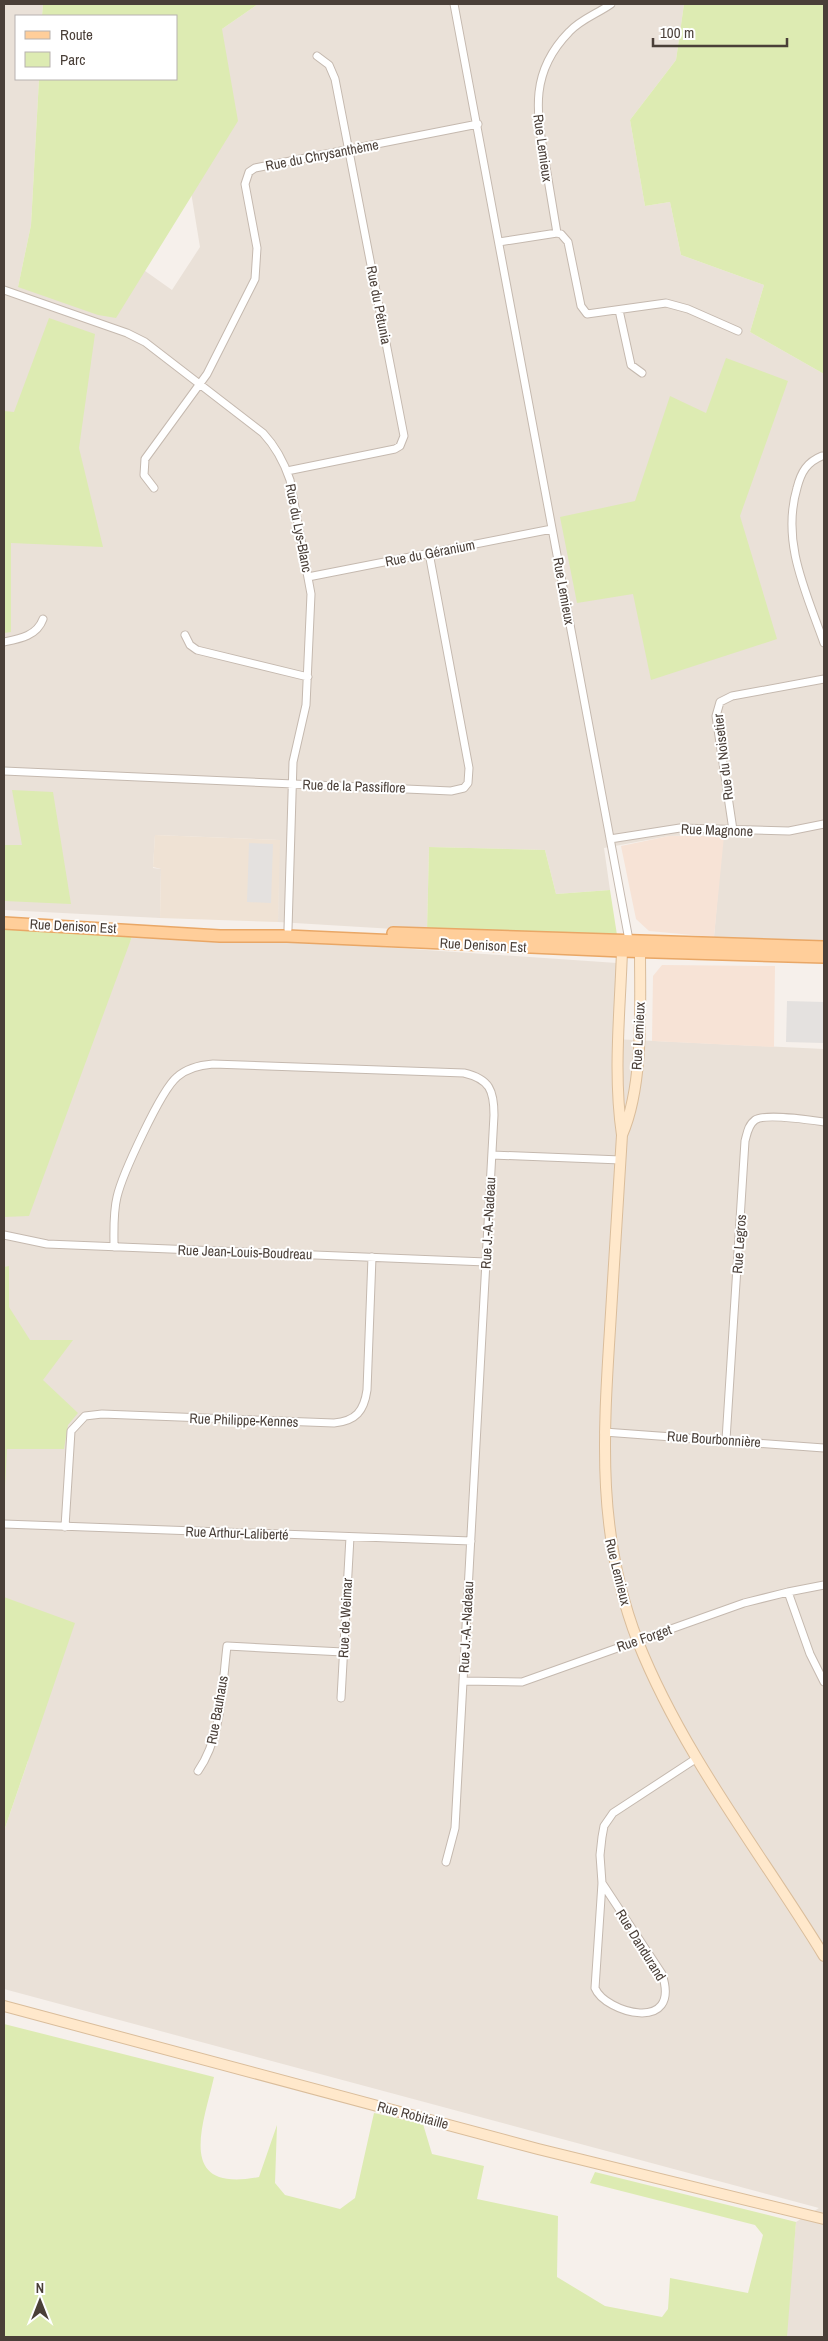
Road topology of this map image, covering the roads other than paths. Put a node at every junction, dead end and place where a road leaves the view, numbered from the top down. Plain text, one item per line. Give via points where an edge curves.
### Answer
1 (454, 4) edge
2 (611, 4) edge
3 (317, 56) dead end
4 (478, 124) junction
5 (348, 150) junction
6 (557, 233) junction
7 (500, 242) junction
8 (4, 290) edge
9 (618, 310) junction
10 (738, 331) dead end
11 (642, 373) dead end
12 (199, 384) junction
13 (822, 456) dead end
14 (287, 471) junction
15 (154, 488) dead end
16 (552, 528) junction
17 (429, 553) junction
18 (308, 577) junction
19 (43, 620) dead end
20 (185, 635) dead end
21 (4, 642) edge
22 (824, 644) edge
23 (308, 677) junction
24 (824, 678) edge
25 (4, 771) edge
26 (292, 784) junction
27 (824, 824) edge
28 (733, 830) junction
29 (610, 839) junction
30 (4, 923) edge
31 (288, 929) junction
32 (141, 930) junction
33 (629, 940) junction
34 (824, 946) edge
35 (622, 951) junction
36 (640, 951) junction
37 (824, 957) edge
38 (824, 1122) edge
39 (622, 1135) junction
40 (492, 1155) junction
41 (621, 1160) junction
42 (4, 1235) edge
43 (114, 1247) junction
44 (372, 1257) junction
45 (486, 1262) junction
46 (604, 1432) junction
47 (726, 1440) junction
48 (824, 1448) edge
49 (4, 1524) edge
50 (65, 1526) junction
51 (350, 1537) junction
52 (471, 1542) junction
53 (824, 1585) edge
54 (788, 1592) junction
55 (638, 1641) junction
56 (343, 1652) junction
57 (463, 1681) junction
58 (824, 1682) edge
59 (341, 1698) dead end
60 (697, 1758) junction
61 (198, 1771) dead end
62 (446, 1862) dead end
63 (602, 1883) junction
64 (824, 1956) edge
65 (4, 2006) edge
66 (824, 2219) edge

1 - 4 street, Rue Lemieux
2 - 6 street, Rue Lemieux via 570,31 550,58 539,86 538,121
3 - 5 street, Rue du Pétunia via 329,64 335,79
4 - 5 street, Rue du Chrysanthème
4 - 7 street, Rue Lemieux
5 - 12 street, Rue du Chrysanthème via 255,168 249,172 245,184 257,248 255,279 216,358
5 - 14 street, Rue du Pétunia via 404,436 400,446 390,450
6 - 7 street
6 - 9 street, Rue Lemieux via 568,242 583,311 591,314
7 - 16 street, Rue Lemieux
8 - 12 street, Rue du Lys-Blanc via 137,338
9 - 10 street, Rue Lemieux via 655,304 676,305
9 - 11 street via 631,365
12 - 14 street, Rue du Lys-Blanc via 263,434 277,449
12 - 15 street, Rue du Chrysanthème via 146,459 144,474
13 - 22 street via 807,465 799,481 792,509 791,533 796,561
14 - 18 street, Rue du Lys-Blanc
16 - 17 street, Rue du Géranium
16 - 29 street, Rue Lemieux
17 - 18 street, Rue du Géranium
17 - 26 street, Rue de la Passiflore via 469,768 468,783 460,790 451,791
18 - 23 street, Rue du Lys-Blanc
19 - 21 street via 28,636
20 - 23 street via 197,650
23 - 26 street, Rue du Lys-Blanc
24 - 28 street, Rue du Noisetier via 732,696 720,702 716,716
25 - 26 street, Rue de la Passiflore
26 - 31 street, Rue du Lys-Blanc
27 - 28 street, Rue Magnone via 789,831
28 - 29 street, Rue Magnone via 664,829
29 - 33 street, Rue Lemieux
30 - 32 main road, Rue Denison Est
31 - 32 main road, Rue Denison Est
31 - 33 main road, Rue Denison Est
32 - 35 main road, Rue Denison Est via 220,936
33 - 34 main road, Rue Denison Est
33 - 35 street
33 - 36 street
35 - 36 main road, Rue Denison Est
35 - 39 street, Rue Lemieux via 618,1061
36 - 37 main road, Rue Denison Est
36 - 39 street, Rue Lemieux via 640,1031 631,1115
38 - 47 street, Rue Legros via 765,1117 754,1121 748,1131
39 - 41 street, Rue Lemieux
40 - 41 street
40 - 43 street, Rue J.-A.-Nadeau via 494,1096 485,1083 472,1075 213,1064 197,1066 176,1078 162,1094 116,1200
40 - 45 street, Rue J.-A.-Nadeau
41 - 46 street, Rue Lemieux
42 - 43 street, Rue Jean-Louis-Boudreau via 48,1244
43 - 44 street, Rue Jean-Louis-Boudreau
44 - 45 street, Rue Jean-Louis-Boudreau
44 - 50 street, Rue Philippe-Kennes via 367,1390 358,1415 334,1423 85,1416 71,1431
45 - 52 street, Rue J.-A.-Nadeau
46 - 47 street, Rue Bourbonnière
46 - 55 street, Rue Lemieux via 604,1484 612,1552
47 - 48 street, Rue Bourbonnière
49 - 50 street, Rue Arthur-Laliberté
50 - 51 street, Rue Arthur-Laliberté
51 - 52 street, Rue Arthur-Laliberté
51 - 56 street, Rue de Weimar
52 - 57 street, Rue J.-A.-Nadeau
53 - 54 street, Rue Forget
54 - 55 street, Rue Forget
54 - 58 street via 810,1654
55 - 57 street, Rue Forget via 522,1682
55 - 60 street, Rue Lemieux via 672,1716
56 - 59 street, Rue de Weimar
56 - 61 street, Rue Bauhaus via 227,1646 213,1740 208,1757
57 - 62 street, Rue J.-A.-Nadeau via 454,1836
60 - 63 street, Rue Dandurand via 607,1820 600,1855
60 - 64 street, Rue Lemieux
63 - 63 street, Rue Dandurand via 594,1976 598,1995 622,2008 655,2012 666,1998 662,1974
65 - 66 street, Rue Robitaille via 538,2149

